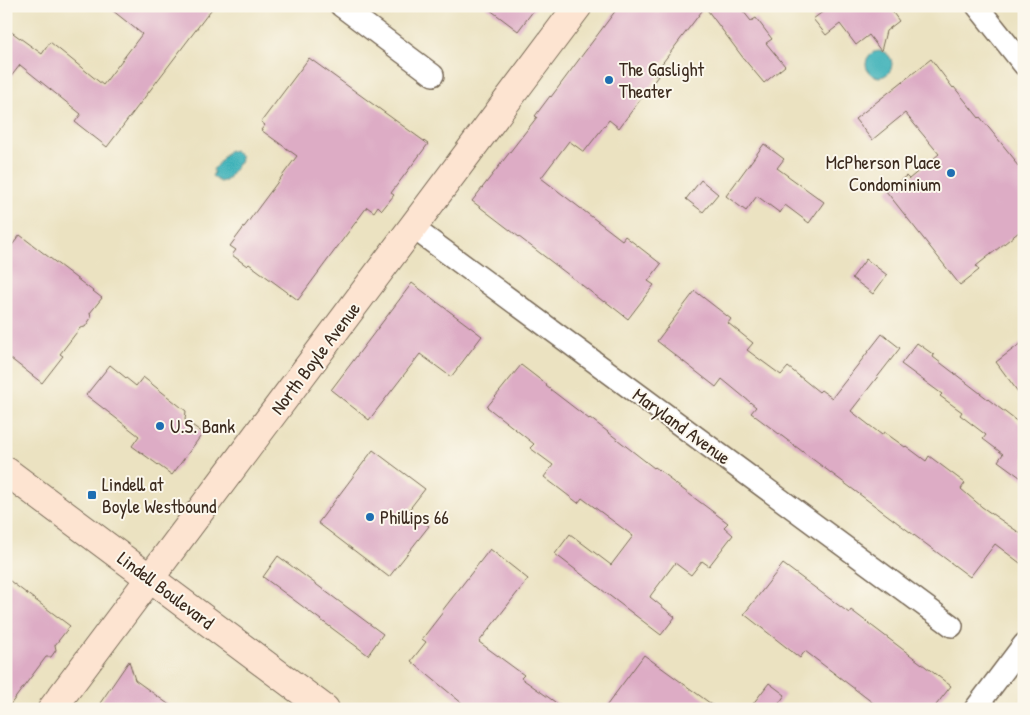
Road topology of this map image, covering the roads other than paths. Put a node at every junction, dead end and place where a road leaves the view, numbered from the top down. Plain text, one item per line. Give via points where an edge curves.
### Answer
1 (341, 6) edge
2 (578, 6) edge
3 (977, 6) edge
4 (1024, 65) edge
5 (433, 75) dead end
6 (412, 227) junction
7 (6, 471) edge
8 (150, 578) junction
9 (952, 626) dead end
10 (1024, 644) edge
11 (52, 709) edge
12 (325, 709) edge
13 (976, 709) edge

1 - 5 street
2 - 6 street, North Boyle Avenue
3 - 4 street
6 - 8 street, North Boyle Avenue
6 - 9 street, Maryland Avenue
7 - 8 street, Lindell Boulevard
8 - 11 street, North Boyle Avenue
8 - 12 street, Lindell Boulevard
10 - 13 street

